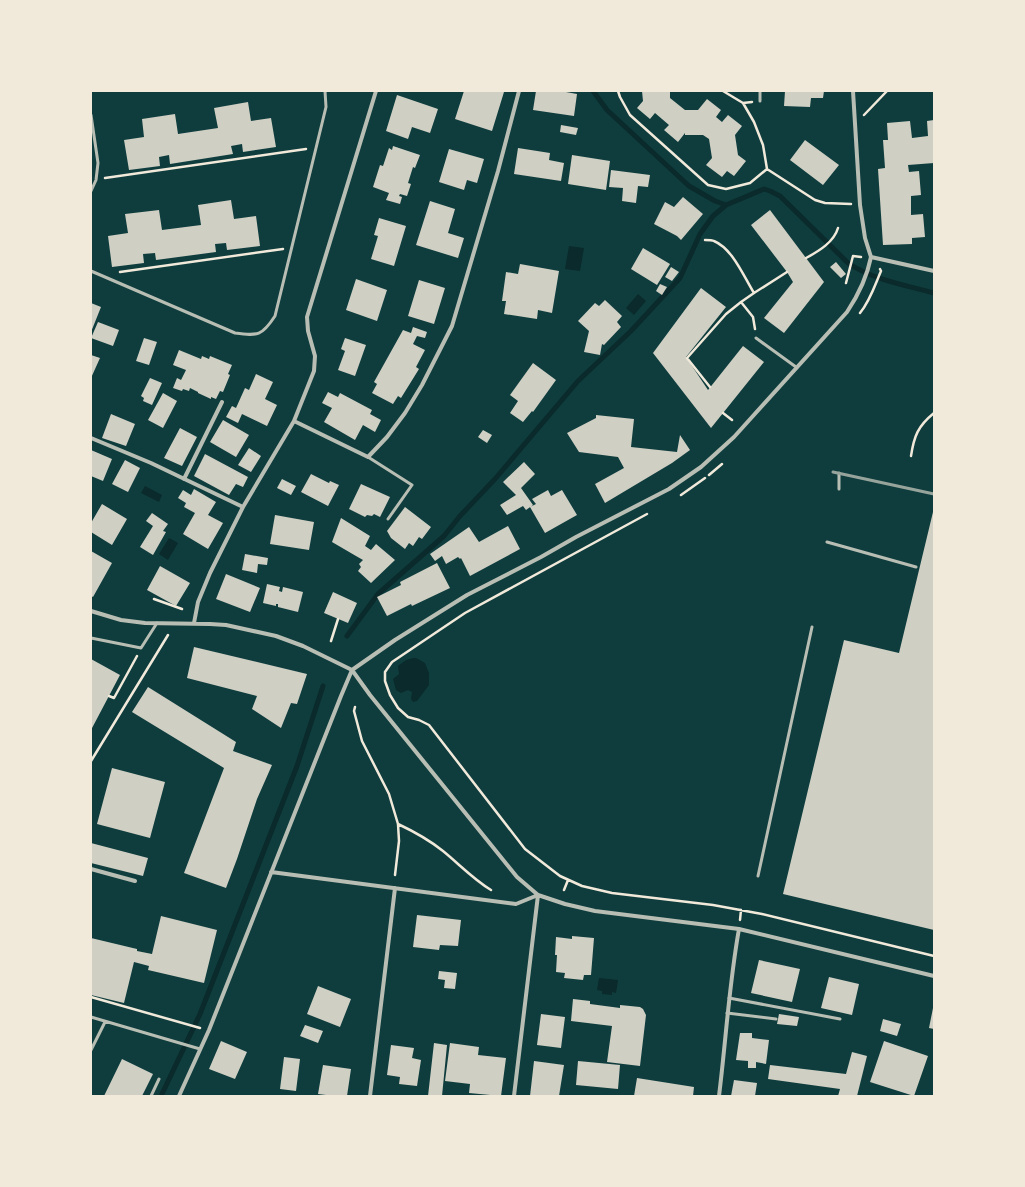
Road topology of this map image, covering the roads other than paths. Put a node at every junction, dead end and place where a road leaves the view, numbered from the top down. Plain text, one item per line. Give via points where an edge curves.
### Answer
1 (325, 91) edge
2 (376, 91) edge
3 (519, 91) edge
4 (760, 91) edge
5 (853, 91) edge
6 (760, 101) dead end
7 (91, 115) edge
8 (91, 191) edge
9 (872, 257) junction
10 (91, 271) edge
11 (934, 271) edge
12 (756, 338) road end
13 (796, 367) junction
14 (222, 402) dead end
15 (294, 421) junction
16 (91, 438) edge
17 (368, 457) junction
18 (839, 474) dead end
19 (184, 479) junction
20 (839, 489) dead end
21 (243, 507) junction
22 (388, 519) dead end
23 (827, 542) dead end
24 (916, 566) dead end
25 (91, 611) edge
26 (157, 623) junction
27 (194, 623) junction
28 (812, 627) dead end
29 (91, 638) edge
30 (352, 670) junction
31 (91, 869) edge
32 (271, 872) junction
33 (758, 876) dead end
34 (135, 881) dead end
35 (395, 888) junction
36 (538, 895) junction
37 (739, 929) junction
38 (934, 976) edge
39 (729, 998) junction
40 (727, 1013) junction
41 (91, 1018) edge
42 (840, 1018) dead end
43 (776, 1019) dead end
44 (104, 1022) junction
45 (200, 1049) junction
46 (91, 1050) edge
47 (159, 1079) dead end
48 (151, 1096) edge
49 (179, 1096) edge
50 (370, 1096) edge
51 (514, 1096) edge
52 (719, 1096) edge

1 - 10 lane via 326,107 292,247 275,316 267,328 252,335 235,333
2 - 15 street via 307,317 315,356 314,371
3 - 17 street via 452,326 405,414
4 - 6 lane
5 - 9 street via 860,205 865,238
7 - 8 lane via 98,163 96,180
9 - 11 street
9 - 13 street via 858,295 847,312
12 - 13 lane
13 - 30 street via 734,437 701,467 669,489 467,595
14 - 19 street
15 - 17 street
15 - 21 street
16 - 19 street
17 - 22 lane via 412,485
18 - 20 lane
19 - 21 street
21 - 27 street via 210,573 198,602
23 - 24 lane
25 - 26 street via 121,620
26 - 27 street
26 - 29 lane via 141,648
27 - 30 street via 226,625 276,636
28 - 33 lane
30 - 32 street
30 - 36 street via 370,696 517,877
31 - 34 street
32 - 35 street
32 - 45 street
35 - 36 street via 516,904
35 - 50 street
36 - 37 street via 595,911
36 - 51 street
37 - 38 street
37 - 39 street
39 - 40 street
39 - 42 lane
40 - 43 lane
40 - 52 street
41 - 44 lane
44 - 45 lane
44 - 46 lane
45 - 49 street
47 - 48 lane

